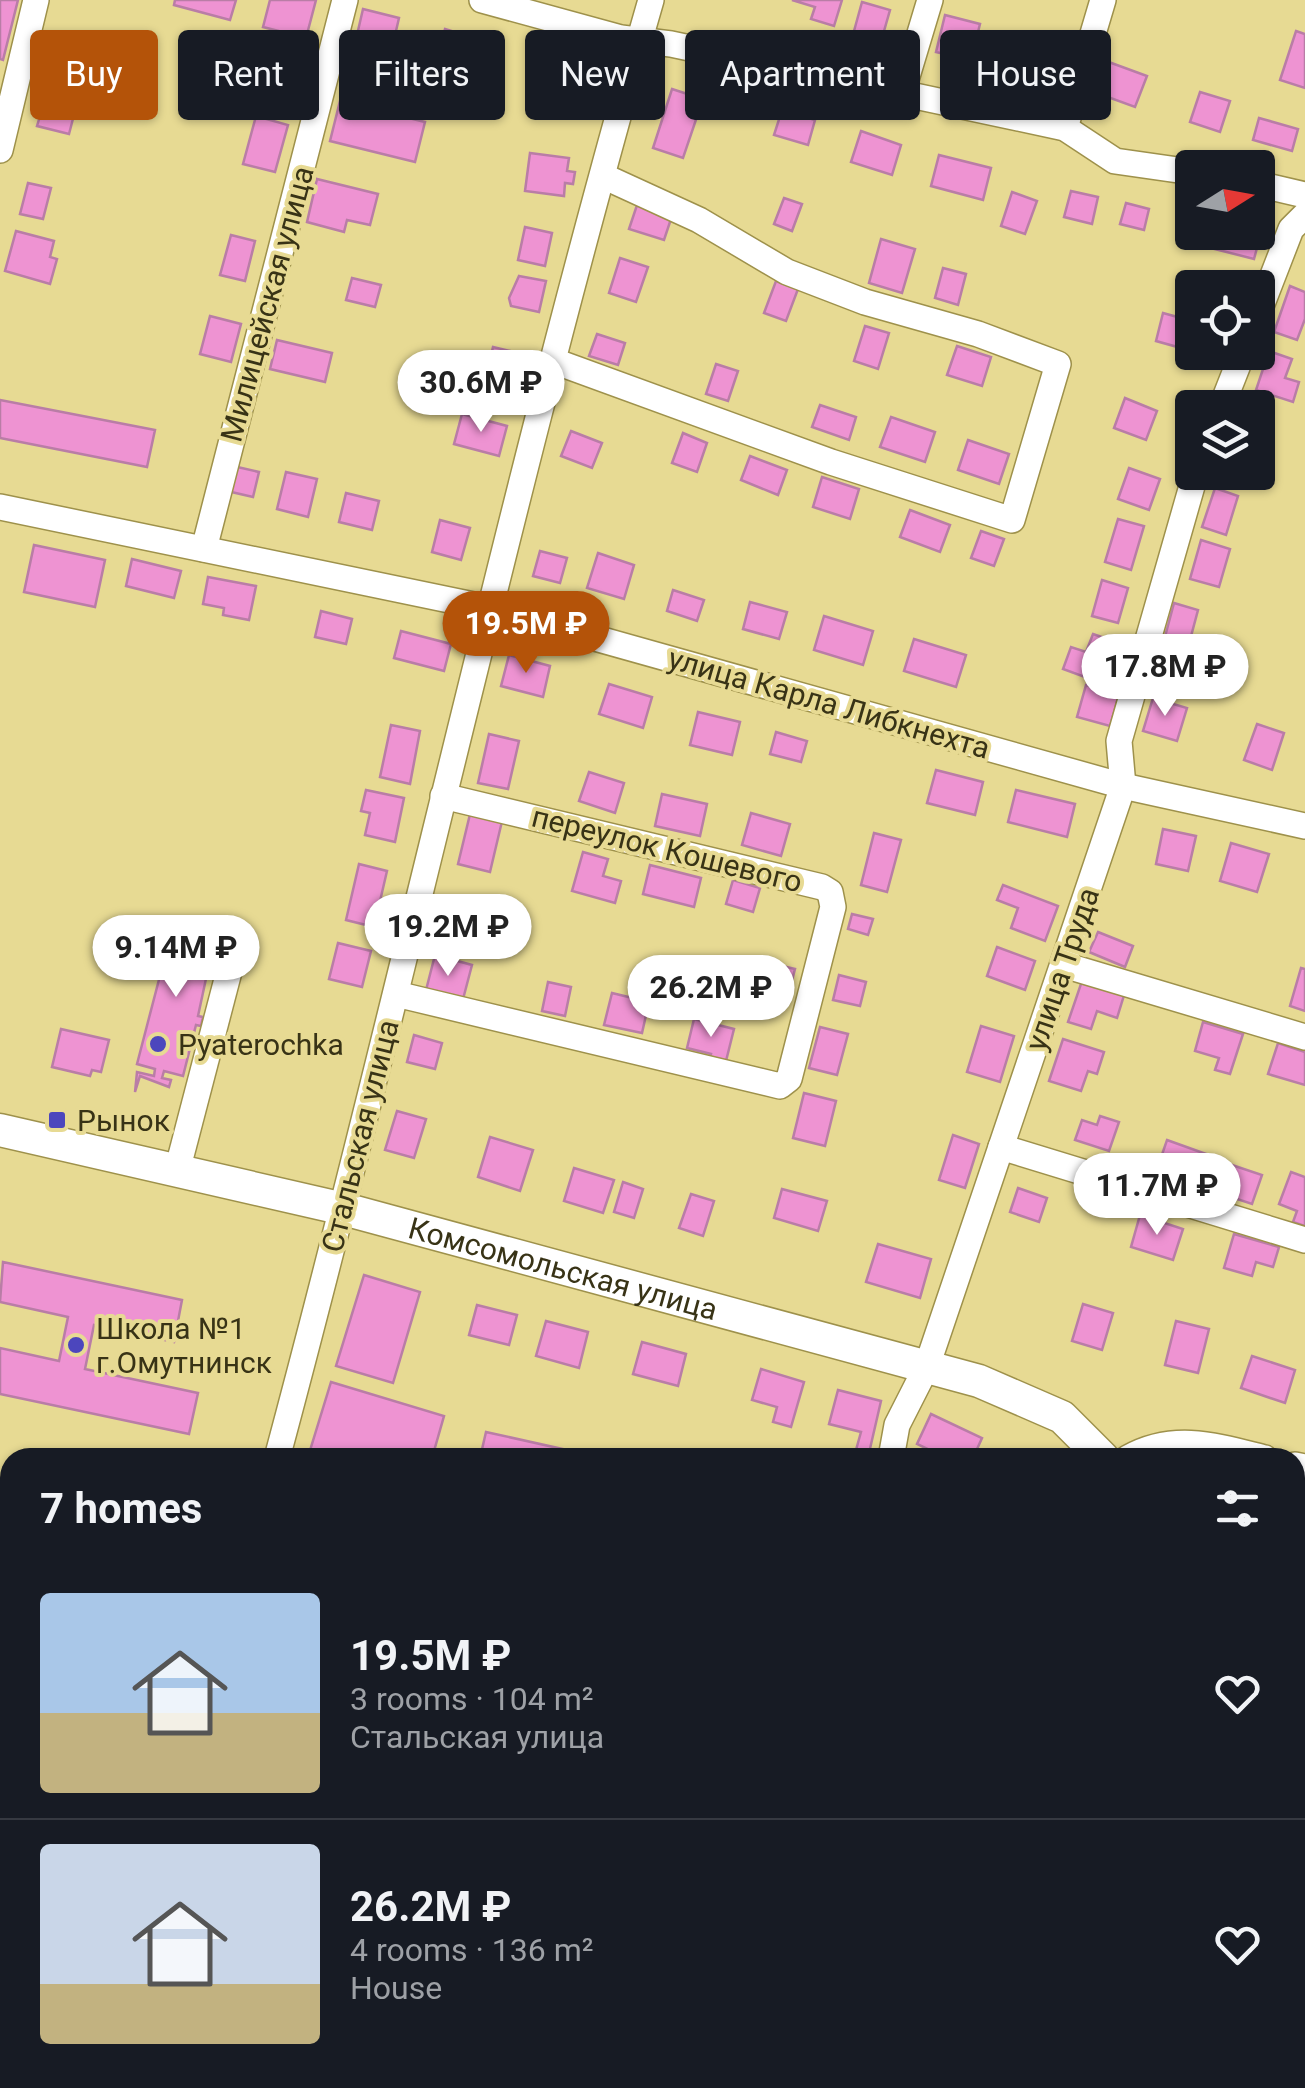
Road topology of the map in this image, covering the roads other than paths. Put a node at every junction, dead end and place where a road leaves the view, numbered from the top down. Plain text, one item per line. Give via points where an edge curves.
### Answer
1 (36, 0) edge
2 (345, 0) edge
3 (482, 0) edge
4 (652, 0) edge
5 (930, 0) edge
6 (1103, 0) edge
7 (598, 30) edge
8 (643, 30) edge
9 (920, 34) edge
10 (920, 98) edge
11 (618, 120) edge
12 (1065, 128) junction
13 (0, 150) edge
14 (1175, 169) edge
15 (603, 176) junction
16 (1275, 188) edge
17 (1305, 195) edge
18 (1305, 215) edge
19 (1275, 270) edge
20 (554, 361) junction
21 (1191, 490) edge
22 (0, 508) edge
23 (204, 550) junction
24 (488, 608) junction
25 (1123, 786) junction
26 (443, 796) junction
27 (1305, 826) edge
28 (236, 941) dead end
29 (1064, 965) junction
30 (396, 994) junction
31 (1305, 1036) edge
32 (0, 1130) edge
33 (1001, 1147) junction
34 (177, 1171) junction
35 (344, 1209) junction
36 (1305, 1240) edge
37 (927, 1366) junction
38 (279, 1448) edge
39 (893, 1448) edge
40 (1092, 1448) edge
41 (1162, 1448) edge
42 (1213, 1448) edge

1 - 13 street
2 - 23 street, Милицейская улица
3 - 7 street
4 - 8 street, Стальская улица
5 - 9 street
6 - 12 street
10 - 12 street
11 - 15 street, Стальская улица
12 - 14 street via 1115,160
15 - 20 street, Стальская улица
15 - 20 street via 699,220 788,272 1058,364 1012,520
16 - 17 street
18 - 19 street via 1290,229
20 - 24 street, Стальская улица
21 - 25 street, улица Труда via 1119,741
22 - 23 street, улица Карла Либкнехта
23 - 24 street, улица Карла Либкнехта
24 - 25 street, улица Карла Либкнехта
24 - 26 street, Стальская улица
25 - 27 street, улица Карла Либкнехта
25 - 29 street, улица Труда
26 - 30 street, Стальская улица
26 - 30 street, переулок Кошевого via 822,887 833,907 790,1079 780,1086
28 - 34 street
29 - 31 street
29 - 33 street, улица Труда
30 - 35 street, Стальская улица
32 - 34 main road, Комсомольская улица
33 - 36 street
33 - 37 street, улица Труда
34 - 35 main road, Комсомольская улица
35 - 37 main road, Комсомольская улица
35 - 38 street, Стальская улица
37 - 39 street, улица Труда
37 - 40 main road, Комсомольская улица via 1062,1417
41 - 42 street via 1182,1442

